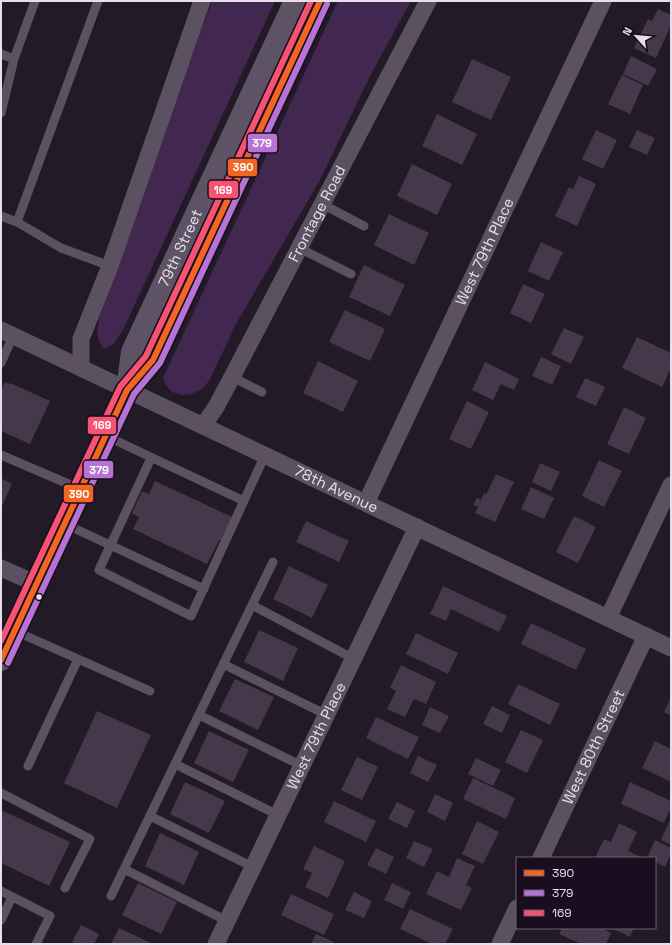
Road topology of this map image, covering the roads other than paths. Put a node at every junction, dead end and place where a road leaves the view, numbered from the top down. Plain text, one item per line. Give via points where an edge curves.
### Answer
1 (35, 1) edge
2 (98, 1) edge
3 (202, 1) edge
4 (295, 1) edge
5 (320, 1) edge
6 (428, 1) edge
7 (603, 1) edge
8 (1, 54) edge
9 (14, 59) junction
10 (1, 113) edge
11 (322, 204) junction
12 (1, 216) edge
13 (17, 222) junction
14 (364, 226) dead end
15 (299, 248) junction
16 (110, 266) junction
17 (351, 274) dead end
18 (7, 333) edge
19 (1, 363) edge
20 (81, 368) junction
21 (232, 377) junction
22 (127, 390) junction
23 (262, 392) dead end
24 (203, 426) junction
25 (106, 436) junction
26 (265, 455) junction
27 (1, 456) edge
28 (151, 458) junction
29 (671, 485) edge
30 (80, 490) junction
31 (244, 501) junction
32 (366, 502) junction
33 (64, 524) junction
34 (417, 527) junction
35 (111, 545) junction
36 (273, 562) dead end
37 (1, 568) edge
38 (37, 584) junction
39 (204, 589) junction
40 (252, 605) junction
41 (608, 618) junction
42 (15, 631) junction
43 (646, 636) junction
44 (671, 648) edge
45 (354, 659) junction
46 (1, 660) edge
47 (78, 660) junction
48 (223, 664) junction
49 (150, 691) dead end
50 (199, 715) junction
51 (327, 715) junction
52 (175, 764) junction
53 (28, 766) dead end
54 (302, 766) junction
55 (1, 792) edge
56 (278, 815) junction
57 (150, 816) junction
58 (541, 857) edge
59 (253, 867) junction
60 (124, 869) junction
61 (65, 888) dead end
62 (1, 891) edge
63 (111, 896) dead end
64 (12, 897) junction
65 (516, 910) edge
66 (1, 920) edge
67 (227, 921) junction
68 (36, 944) edge
69 (216, 944) edge
70 (500, 944) edge

1 - 9 lane
2 - 13 lane
3 - 16 street
4 - 22 main road, 79th Street via 132,352
5 - 22 main road, 79th Street via 153,360
6 - 11 street, Frontage Road
7 - 32 street, West 79th Place
8 - 9 lane
9 - 10 lane
11 - 14 lane
11 - 15 street, Frontage Road
12 - 13 lane
13 - 16 lane via 61,248
15 - 17 lane
15 - 21 street, Frontage Road
16 - 20 street via 82,339
18 - 19 lane
18 - 20 street, 78th Avenue
20 - 22 street, 78th Avenue
21 - 23 lane
21 - 24 street, Frontage Road
22 - 24 street, 78th Avenue
22 - 25 main road, 79th Street
24 - 26 street, 78th Avenue
25 - 28 lane
25 - 30 main road, 79th Street
26 - 31 lane
26 - 32 street, 78th Avenue
27 - 30 lane
28 - 31 lane
28 - 35 lane
29 - 41 street
30 - 33 main road, 79th Street
31 - 39 lane
32 - 34 street, 78th Avenue
33 - 35 lane
33 - 38 main road, 79th Street
34 - 41 street, 78th Avenue
34 - 45 street, West 79th Place
35 - 39 lane
35 - 39 lane via 99,570 191,616
36 - 40 lane
37 - 38 street
38 - 42 main road, 79th Street
40 - 45 lane
40 - 48 lane
41 - 43 street, 78th Avenue
42 - 46 main road, 79th Street
42 - 47 lane
43 - 44 street, 78th Avenue
43 - 58 street, West 80th Street
45 - 51 street, West 79th Place
47 - 49 lane
47 - 53 lane
48 - 50 lane
48 - 51 lane
50 - 52 lane
50 - 54 lane
51 - 54 street, West 79th Place
52 - 56 lane
52 - 57 lane
54 - 56 street, West 79th Place
55 - 61 lane via 90,839
56 - 59 street, West 79th Place
57 - 59 lane
57 - 60 lane
59 - 67 street, West 79th Place
60 - 63 lane
60 - 67 lane
62 - 64 lane
64 - 66 lane
64 - 68 lane via 50,916
65 - 70 street
67 - 69 street, West 79th Place

